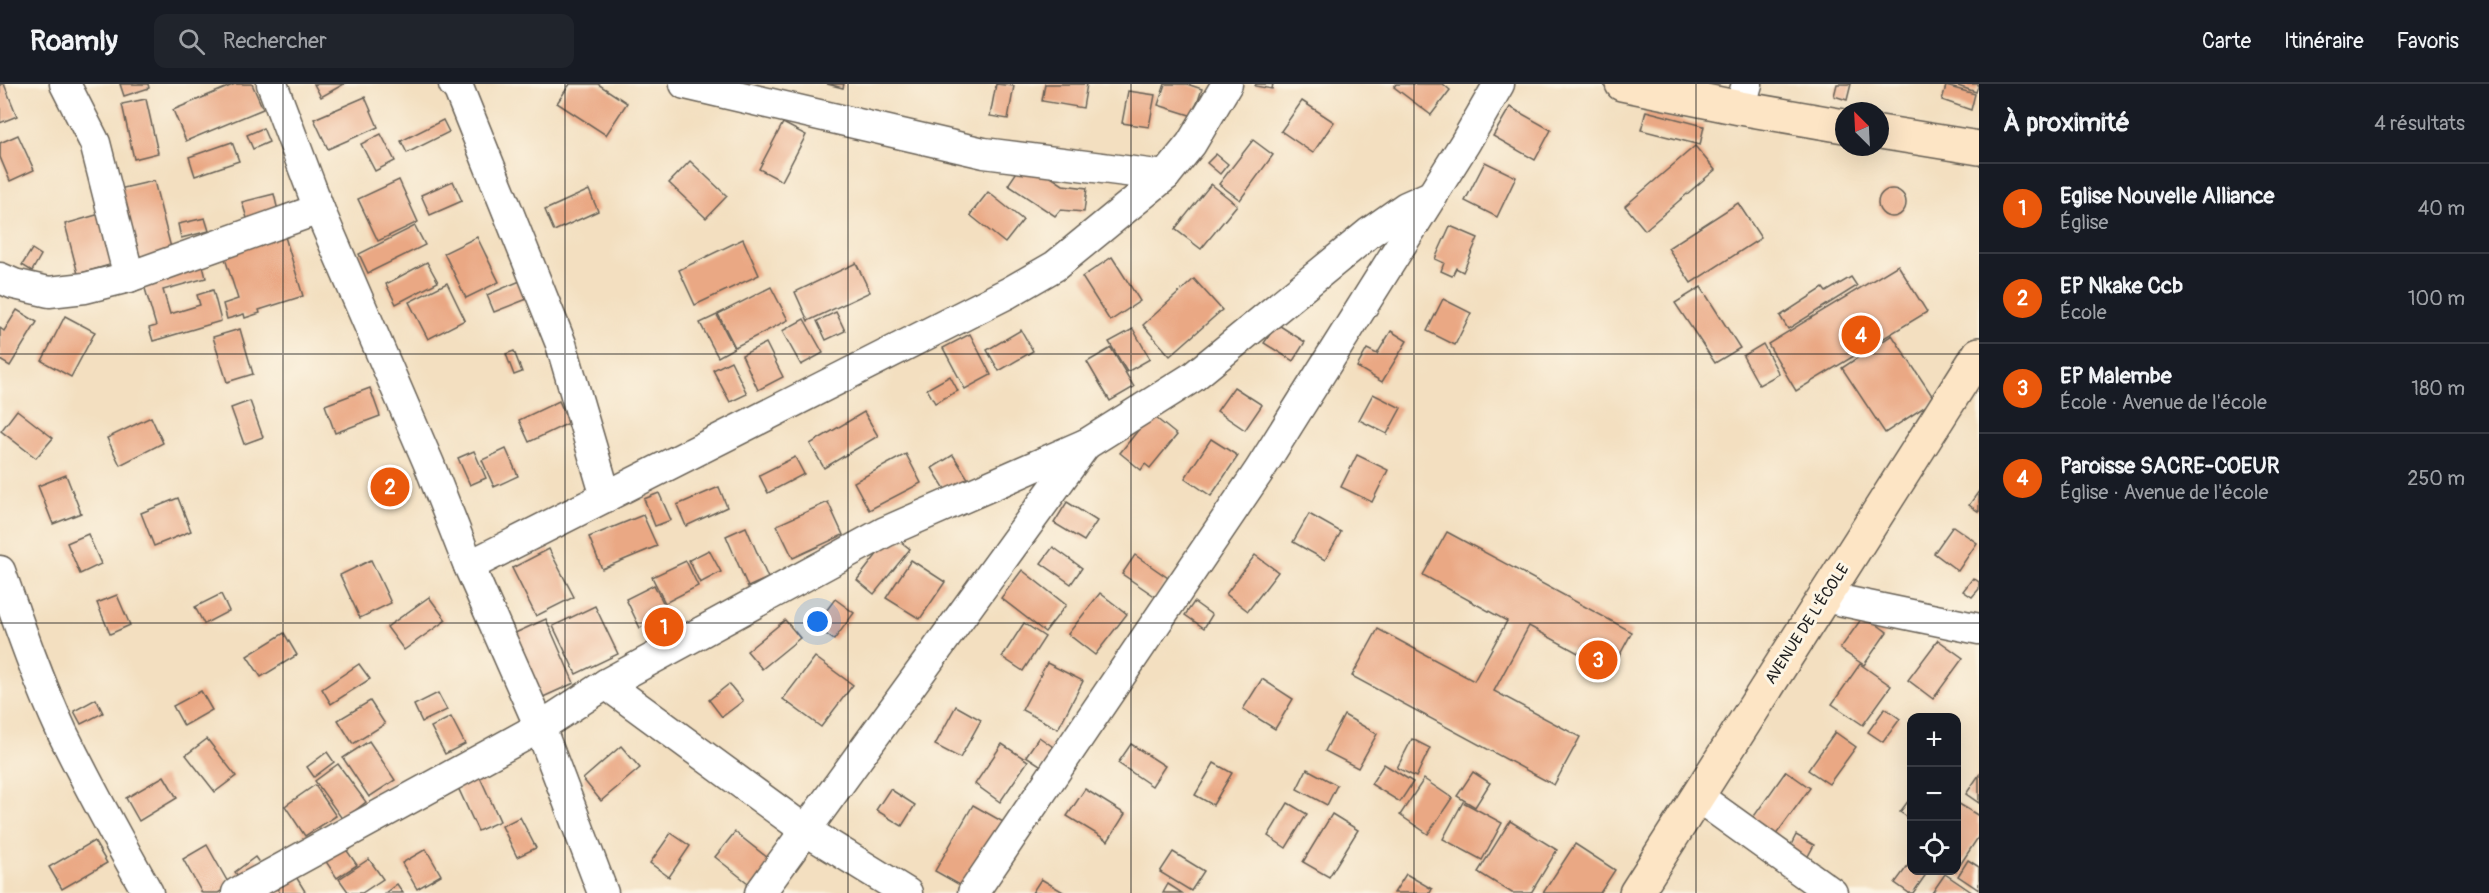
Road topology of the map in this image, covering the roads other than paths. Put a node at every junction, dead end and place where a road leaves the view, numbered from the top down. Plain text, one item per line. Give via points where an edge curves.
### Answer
1 (66, 84) edge
2 (272, 84) edge
3 (454, 84) edge
4 (685, 84) edge
5 (1227, 84) edge
6 (1499, 84) edge
7 (1622, 84) edge
8 (1744, 96) edge
9 (1835, 123) edge
10 (1889, 133) edge
11 (1977, 142) edge
12 (1165, 176) junction
13 (1433, 195) junction
14 (319, 209) junction
15 (129, 277) junction
16 (0, 278) edge
17 (1979, 354) edge
18 (1088, 443) junction
19 (606, 497) junction
20 (469, 566) junction
21 (0, 571) edge
22 (1824, 597) junction
23 (1979, 629) edge
24 (606, 684) junction
25 (540, 727) junction
26 (1698, 796) junction
27 (805, 830) junction
28 (148, 893) edge
29 (237, 893) edge
30 (603, 893) edge
31 (760, 893) edge
32 (907, 893) edge
33 (973, 893) edge
34 (1636, 893) edge
35 (1832, 893) edge

1 - 15 street via 95,143
2 - 14 street
3 - 19 street via 561,344
4 - 12 street via 984,153
5 - 12 street via 1191,144
6 - 13 street
7 - 8 street
8 - 9 street
10 - 11 street
12 - 19 street via 1055,266 1008,293
13 - 18 street via 1406,207 1369,233 1193,377
13 - 33 street via 1259,471
14 - 15 street
14 - 20 street
15 - 16 street via 49,292
17 - 22 street, AVENUE DE L'ÉCOLE
18 - 24 street via 885,532
18 - 27 street
19 - 20 street
20 - 25 street
21 - 28 street via 62,731
22 - 23 street
22 - 26 street, AVENUE DE L'ÉCOLE
24 - 25 street
24 - 27 street
25 - 29 street
25 - 30 street
26 - 34 street, AVENUE DE L'ÉCOLE
26 - 35 street
27 - 31 street
27 - 32 street

